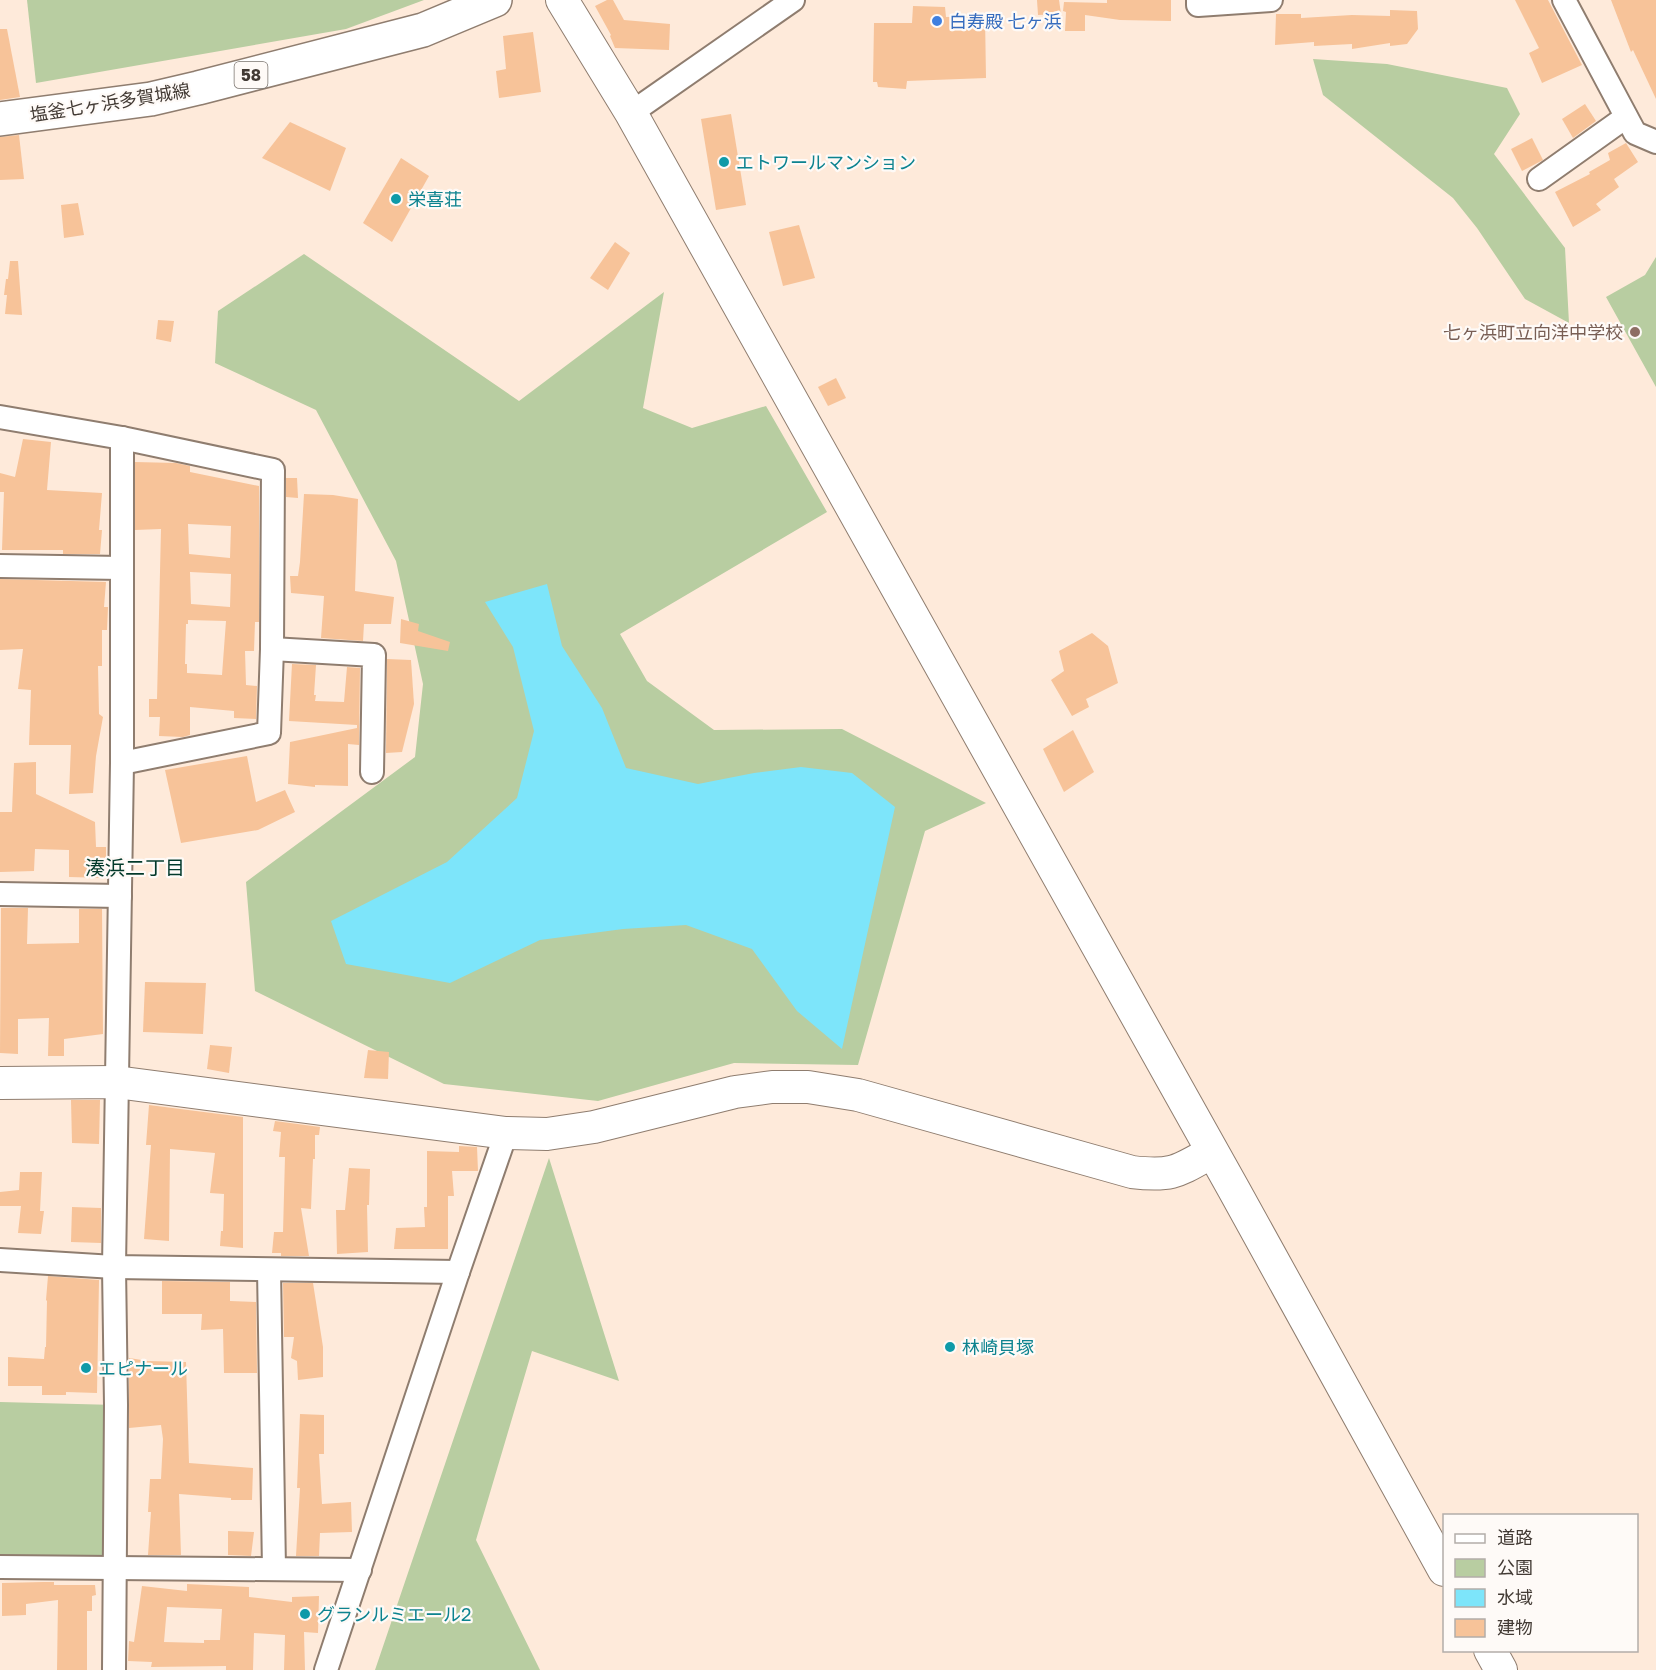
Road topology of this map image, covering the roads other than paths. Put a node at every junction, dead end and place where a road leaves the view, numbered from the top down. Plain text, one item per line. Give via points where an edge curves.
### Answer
1 (495, 0) edge
2 (562, 0) edge
3 (793, 0) edge
4 (1198, 0) edge
5 (1271, 0) edge
6 (1564, 0) edge
7 (631, 112) junction
8 (1626, 117) junction
9 (0, 119) edge
10 (1656, 142) edge
11 (1539, 179) dead end
12 (0, 417) edge
13 (122, 438) junction
14 (0, 566) edge
15 (121, 568) junction
16 (272, 649) junction
17 (122, 763) junction
18 (372, 772) dead end
19 (0, 894) edge
20 (120, 896) junction
21 (116, 1082) junction
22 (0, 1083) edge
23 (506, 1133) junction
24 (1212, 1152) junction
25 (0, 1260) edge
26 (114, 1267) junction
27 (269, 1269) junction
28 (458, 1272) junction
29 (0, 1567) edge
30 (115, 1568) junction
31 (1443, 1568) edge
32 (274, 1569) junction
33 (360, 1570) junction
34 (1491, 1652) edge
35 (114, 1670) edge
36 (326, 1670) edge
37 (1501, 1670) edge

1 - 9 main road, 塩釜七ヶ浜多賀城線 / 58 via 413,32 198,88 151,99
2 - 7 street
3 - 7 street
4 - 5 street via 1198,5
6 - 8 street
7 - 24 street
8 - 10 street via 1635,133
8 - 11 street
12 - 13 street
13 - 15 street
13 - 16 street via 273,470
14 - 15 street
15 - 17 street
16 - 17 street via 269,733
16 - 18 street via 374,655
17 - 20 street
19 - 20 street
20 - 21 street
21 - 22 street
21 - 23 street
21 - 26 street
23 - 24 street via 547,1134 594,1127 735,1092 772,1087 858,1095 1132,1172 1168,1174
23 - 28 street
24 - 31 street
25 - 26 street
26 - 27 street
26 - 30 street
27 - 28 street
27 - 32 street
28 - 33 street
29 - 30 street
30 - 32 street
30 - 35 street
32 - 33 street
33 - 36 street
34 - 37 street

